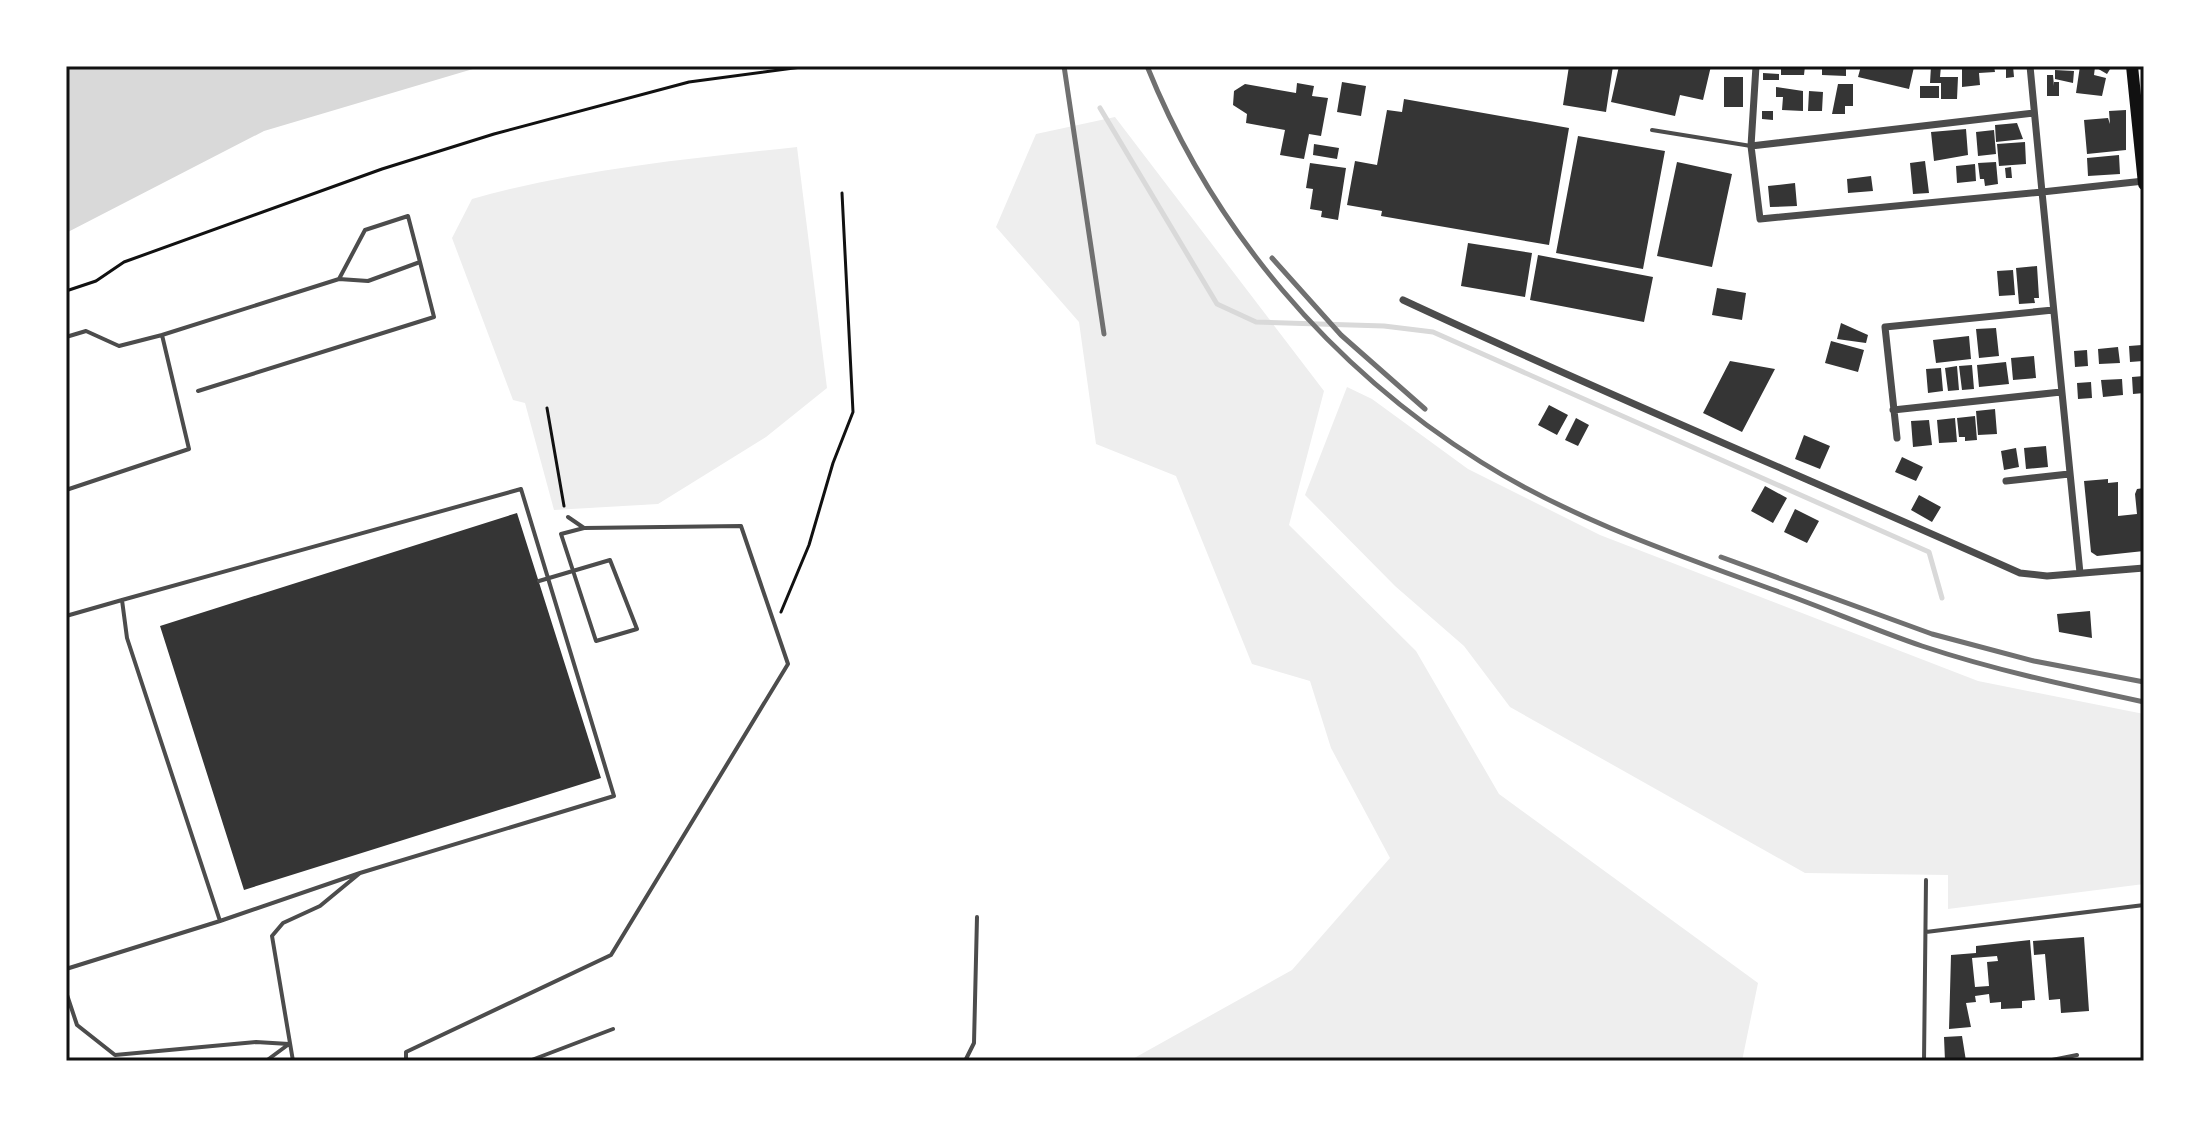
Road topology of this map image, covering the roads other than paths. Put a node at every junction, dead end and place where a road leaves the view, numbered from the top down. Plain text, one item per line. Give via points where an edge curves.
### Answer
1 (1756, 66) edge
2 (2030, 66) edge
3 (2132, 66) edge
4 (2034, 113) junction
5 (1652, 130) dead end
6 (1751, 146) junction
7 (2144, 183) edge
8 (2042, 192) junction
9 (420, 262) junction
10 (339, 279) junction
11 (1403, 300) dead end
12 (2053, 310) junction
13 (162, 335) junction
14 (66, 337) edge
15 (198, 391) dead end
16 (2061, 392) junction
17 (1893, 410) junction
18 (1897, 438) dead end
19 (2069, 474) junction
20 (2006, 481) dead end
21 (66, 490) edge
22 (568, 517) road end
23 (584, 528) junction
24 (2144, 568) edge
25 (2080, 573) junction
26 (539, 581) dead end
27 (122, 600) junction
28 (66, 616) edge
29 (360, 873) junction
30 (1926, 880) dead end
31 (2144, 905) edge
32 (977, 917) dead end
33 (220, 921) junction
34 (1926, 932) junction
35 (66, 969) edge
36 (66, 992) edge
37 (613, 1029) dead end
38 (289, 1044) junction
39 (2077, 1055) dead end
40 (542, 1059) edge
41 (266, 1061) edge
42 (293, 1061) edge
43 (406, 1061) edge
44 (529, 1061) edge
45 (965, 1061) edge
46 (1924, 1061) edge
47 (2047, 1061) edge

1 - 6 street
2 - 4 street
3 - 7 main road
4 - 6 street
4 - 8 street
5 - 6 lane
6 - 8 street via 1760,219
7 - 8 street
8 - 12 street
9 - 10 lane via 368,281
9 - 10 lane via 408,216 365,230
9 - 15 lane via 434,317
10 - 13 lane
11 - 25 street via 2020,573
12 - 16 street
12 - 17 street via 1885,327
13 - 14 lane via 119,346 86,331
13 - 21 lane via 189,449
16 - 17 street
16 - 19 street
17 - 18 street
19 - 20 street
19 - 25 street
22 - 23 lane
23 - 26 lane via 561,534 596,641 637,629 610,560
23 - 43 lane via 741,526 788,664 611,955 406,1052
24 - 25 street
27 - 28 lane
27 - 29 lane via 521,489 614,796
27 - 33 lane via 127,638
29 - 33 lane
29 - 38 lane via 320,906 283,923 272,936
30 - 34 lane
31 - 34 lane
32 - 45 lane via 974,1043
33 - 35 lane
34 - 46 lane
36 - 38 lane via 77,1025 115,1055 256,1042
37 - 40 lane
38 - 41 lane
38 - 42 lane
39 - 47 lane
40 - 44 lane

